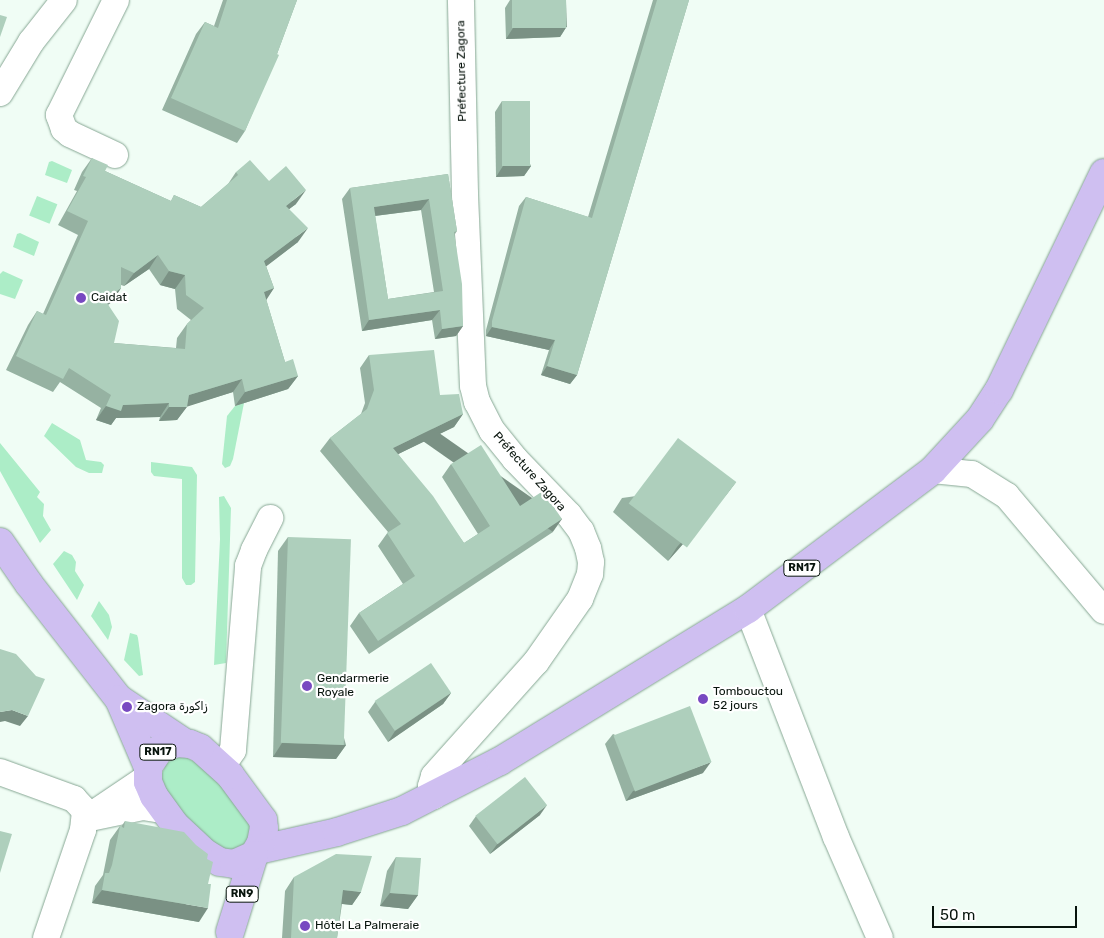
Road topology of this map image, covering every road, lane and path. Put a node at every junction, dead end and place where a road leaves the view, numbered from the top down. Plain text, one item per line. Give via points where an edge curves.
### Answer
1 (64, 0) edge
2 (116, 0) edge
3 (461, 0) edge
4 (0, 94) edge
5 (115, 155) dead end
6 (1104, 172) edge
7 (933, 470) junction
8 (270, 518) dead end
9 (0, 542) edge
10 (748, 609) junction
11 (1104, 610) edge
12 (119, 699) junction
13 (185, 743) junction
14 (222, 766) junction
15 (0, 772) edge
16 (148, 772) junction
17 (434, 796) junction
18 (163, 810) junction
19 (85, 819) junction
20 (263, 820) junction
21 (364, 824) junction
22 (256, 852) junction
23 (220, 862) junction
24 (230, 935) edge
25 (46, 938) edge
26 (880, 938) edge

1 - 4 street via 31,42
2 - 5 street via 59,115 64,129 70,134
3 - 17 street, Préfecture Zagora via 473,386 492,431 569,515 584,539 591,562 590,574 580,598 536,662 434,776 431,786
6 - 7 main road, RN17 via 999,390 980,419
7 - 10 main road, RN17
7 - 11 street via 972,474 1007,496
8 - 14 street via 248,566 233,750
9 - 12 main road, RN17
10 - 17 main road, RN17 via 541,736
10 - 26 street via 836,836
12 - 13 main road, RN17
12 - 16 main road, RN17
13 - 14 main road, RN17 via 200,748
13 - 16 main road, RN17 via 169,744 160,749 153,757
14 - 20 main road, RN17
15 - 19 street via 74,799 82,805
16 - 18 main road, RN17 via 154,796
16 - 19 street
17 - 21 main road, RN17 via 402,812
18 - 19 street via 143,806
18 - 23 main road, RN17 via 197,846
19 - 25 street
20 - 21 main road, RN17
20 - 22 main road via 264,834
21 - 22 main road, RN17
22 - 23 main road, RN17 via 234,864
22 - 24 main road, RN9
23 - 24 main road, RN9

